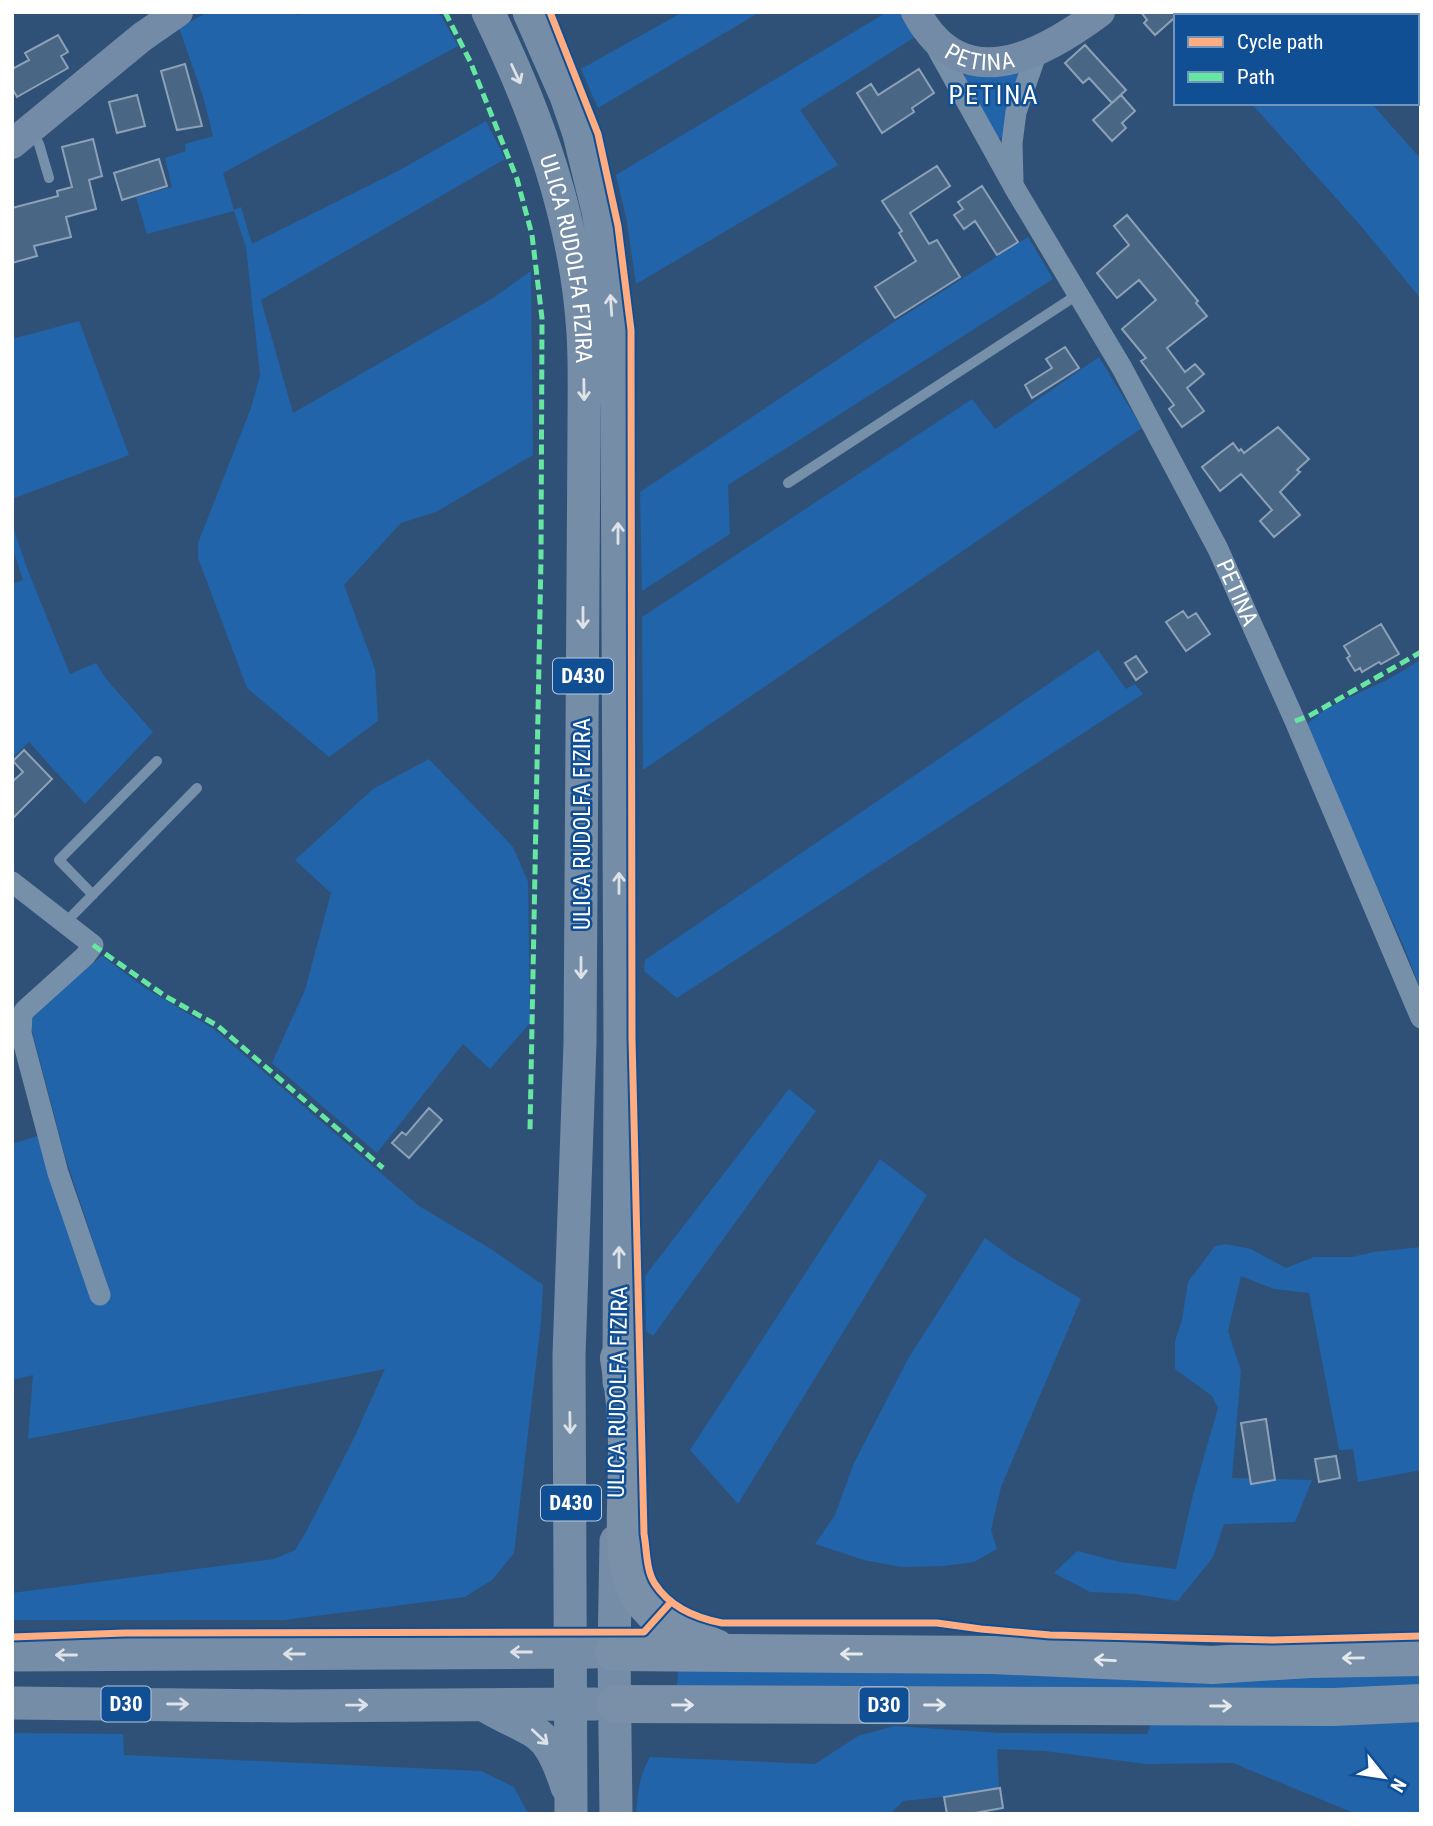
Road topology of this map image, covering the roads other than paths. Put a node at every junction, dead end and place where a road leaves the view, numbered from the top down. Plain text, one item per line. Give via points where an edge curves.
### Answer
1 (488, 12) edge
2 (529, 12) edge
3 (1100, 12) edge
4 (169, 15) edge
5 (923, 24) edge
6 (1037, 52) junction
7 (21, 136) edge
8 (49, 178) dead end
9 (1014, 187) junction
10 (1077, 295) junction
11 (788, 483) dead end
12 (157, 761) dead end
13 (197, 788) dead end
14 (12, 882) edge
15 (93, 895) junction
16 (65, 923) junction
17 (1421, 1018) edge
18 (100, 1295) dead end
19 (619, 1357) junction
20 (572, 1652) junction
21 (614, 1652) junction
22 (731, 1654) junction
23 (12, 1655) edge
24 (1421, 1657) edge
25 (12, 1703) edge
26 (1421, 1703) edge
27 (480, 1704) junction
28 (572, 1704) junction
29 (615, 1704) junction
30 (571, 1807) edge
31 (616, 1814) edge

1 -> 20 main road, ULICA RUDOLFA FIZIRA / D430 via 552,165 583,332 580,1042 569,1355
19 -> 2 main road, ULICA RUDOLFA FIZIRA / D430 via 617,409 609,277 579,134
3 - 6 street, PETINA
4 - 7 street
5 - 6 street, PETINA via 953,54 984,62 1004,62
5 - 9 street, PETINA
6 - 9 street, PETINA via 1016,112
7 - 8 lane via 39,144
9 - 10 street, PETINA
10 - 11 lane
10 - 17 street, PETINA via 1218,549
12 - 15 lane via 59,860
13 - 15 lane
14 - 16 street
15 - 16 lane
16 - 18 street via 93,945 25,1010 21,1033 58,1173
19 - 21 main road, ULICA RUDOLFA FIZIRA / D430
19 - 22 highway via 628,1415 626,1537 632,1582 649,1609 667,1625
20 - 21 main road, D30
20 -> 23 main road, D30
20 - 28 main road, ULICA RUDOLFA FIZIRA
21 - 22 highway, D30
21 - 29 main road, ULICA RUDOLFA FIZIRA
24 -> 22 highway, D30 via 1212,1664 993,1655
25 -> 27 main road, D30
29 -> 26 highway, D30
27 - 28 main road, D30
27 -> 30 main road via 544,1739 560,1765
28 - 29 main road, D30
28 - 30 main road, ULICA RUDOLFA FIZIRA
29 - 31 main road, ULICA RUDOLFA FIZIRA

